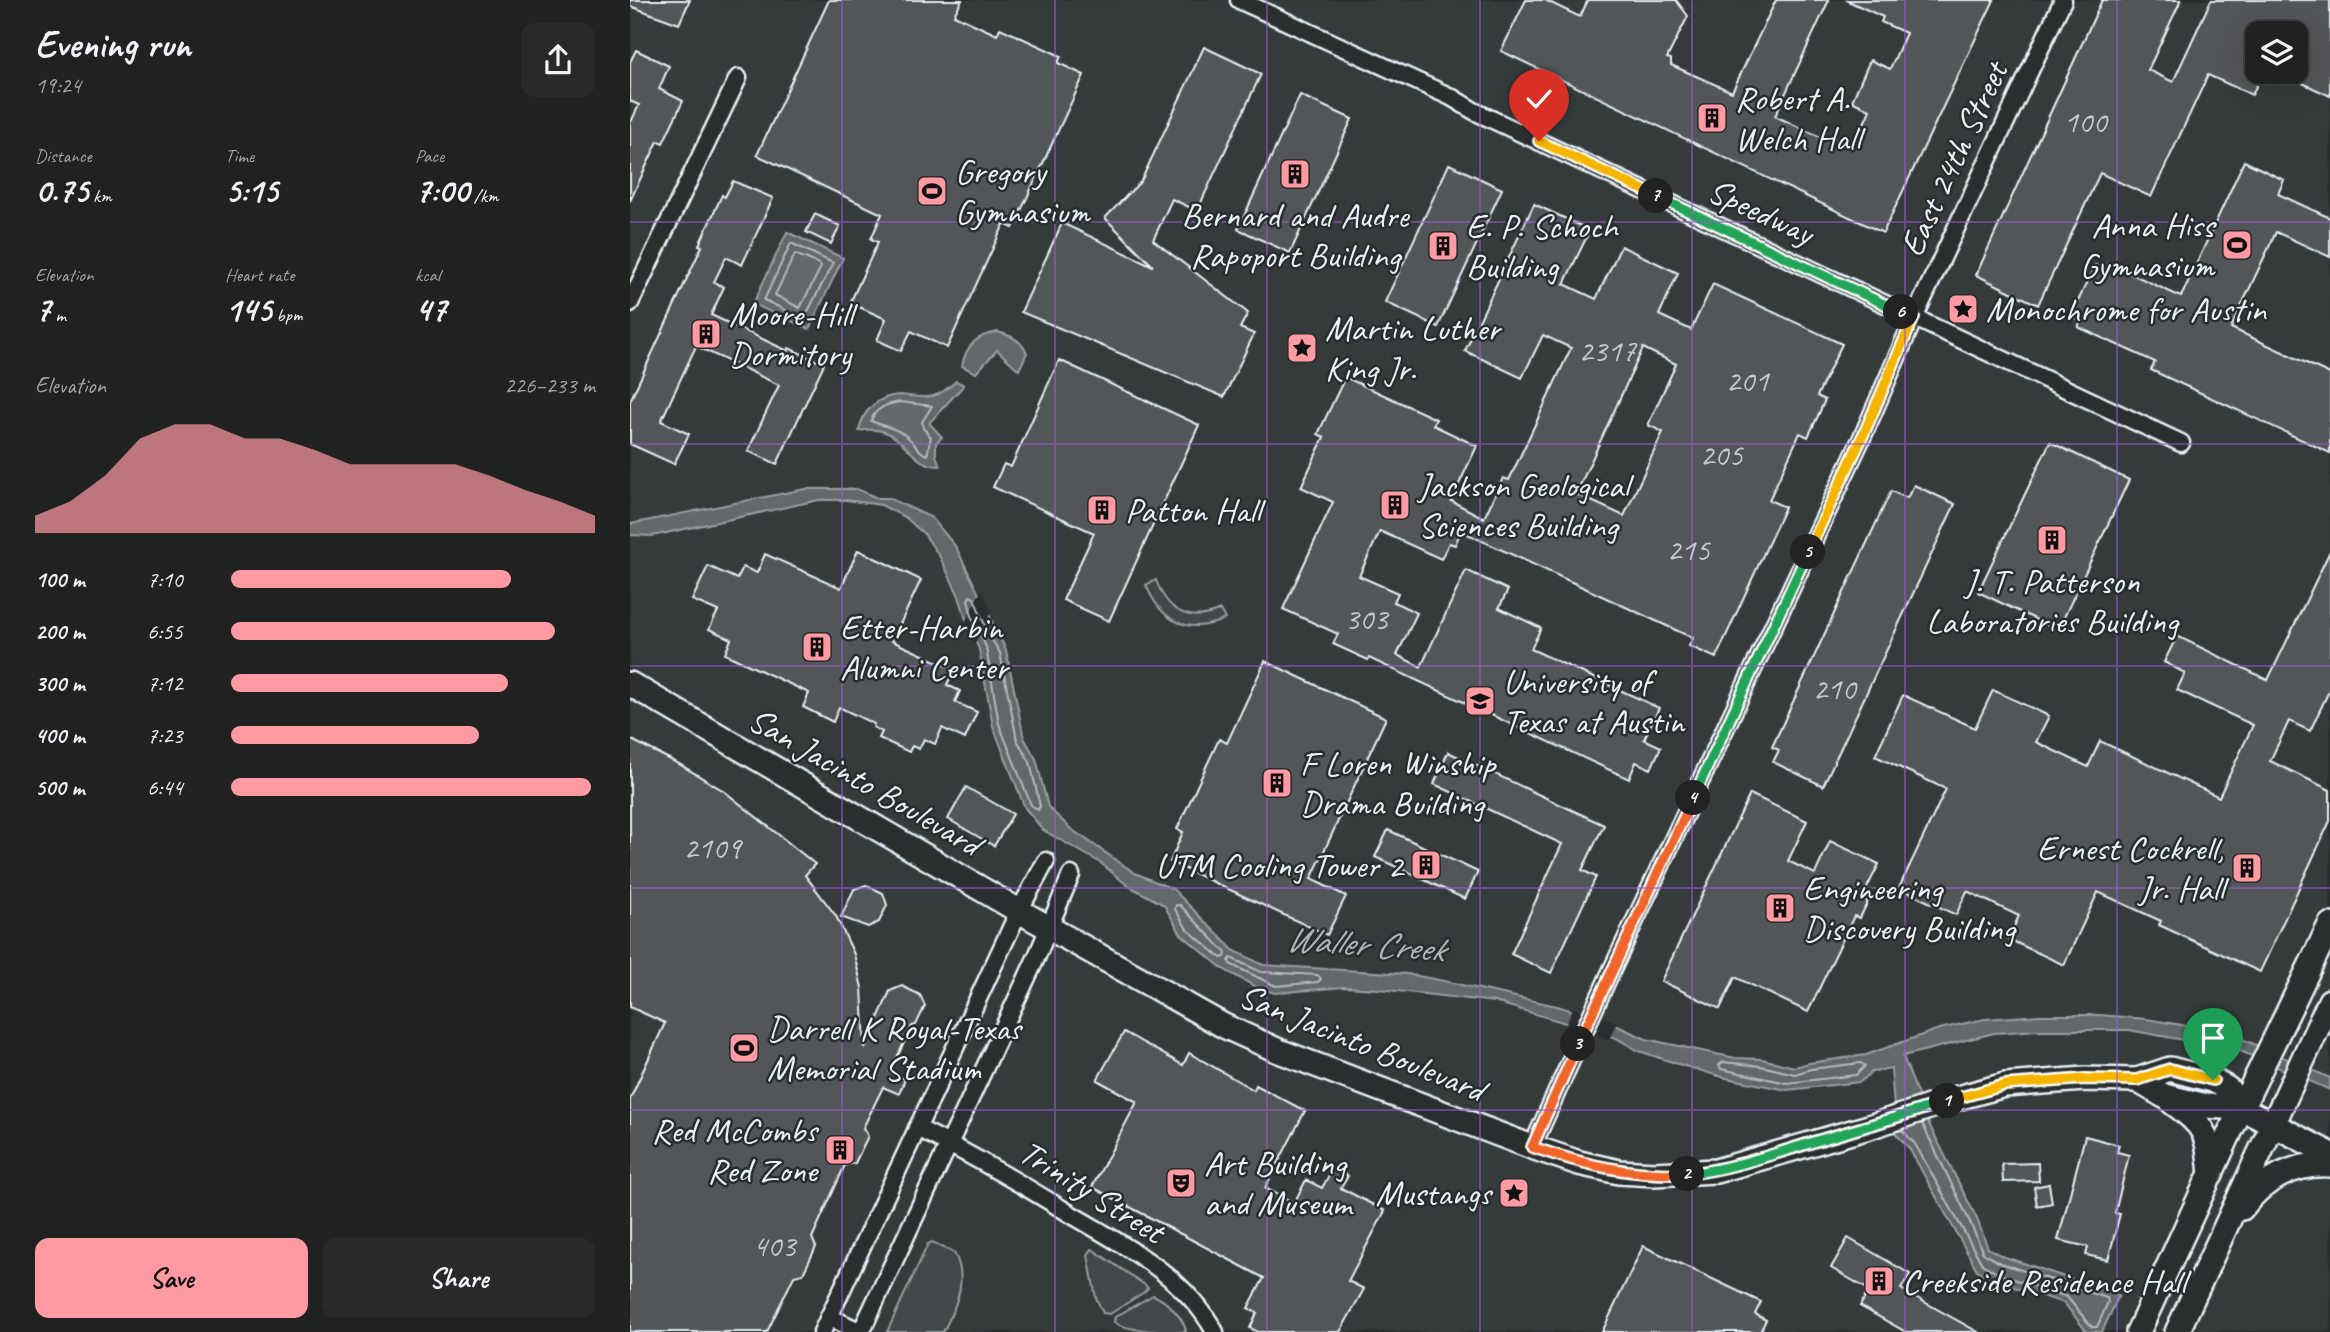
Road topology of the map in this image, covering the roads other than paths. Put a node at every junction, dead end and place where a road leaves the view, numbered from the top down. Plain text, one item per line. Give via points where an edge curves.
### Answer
1 (1239, 0) edge
2 (2063, 0) edge
3 (738, 78) dead end
4 (630, 303) edge
5 (1914, 317) junction
6 (2181, 443) dead end
7 (630, 684) edge
8 (1046, 861) dead end
9 (1071, 876) dead end
10 (1019, 911) junction
11 (2330, 925) edge
12 (1050, 928) junction
13 (2330, 1001) edge
14 (2137, 1080) junction
15 (2164, 1096) junction
16 (2241, 1108) junction
17 (2273, 1124) junction
18 (917, 1128) junction
19 (950, 1144) junction
20 (1532, 1147) junction
21 (2330, 1154) edge
22 (2330, 1165) edge
23 (2211, 1175) junction
24 (2224, 1233) junction
25 (829, 1317) junction
26 (822, 1332) edge
27 (861, 1332) edge
28 (1215, 1332) edge
29 (2138, 1332) edge
30 (2177, 1332) edge

1 - 5 street, Speedway
2 - 5 street, East 24th Street
3 - 4 street
5 - 6 street, Speedway
5 - 20 street, East 24th Street
7 - 10 street, San Jacinto Boulevard
8 - 10 street
9 - 12 street
10 - 12 street, San Jacinto Boulevard
10 - 18 street
11 - 16 street
12 - 19 street
12 - 20 street, San Jacinto Boulevard via 1213,1020 1279,1051
13 - 17 street
14 - 15 street, San Jacinto Boulevard
14 - 16 street, San Jacinto Boulevard via 2170,1069 2191,1073 2228,1089
14 - 20 street, San Jacinto Boulevard via 2005,1085 1716,1171 1619,1172
15 - 16 street, San Jacinto Boulevard
15 - 23 street via 2201,1125
16 - 17 street, San Jacinto Boulevard
16 - 23 street
17 - 21 street, San Jacinto Boulevard
17 - 24 street
18 - 19 street, Trinity Street
18 - 25 street
19 - 27 street
19 - 28 street, Trinity Street via 1149,1261 1183,1289
22 - 24 street via 2289,1169 2244,1204
23 - 29 street
24 - 30 street
25 - 26 street
25 - 27 street

